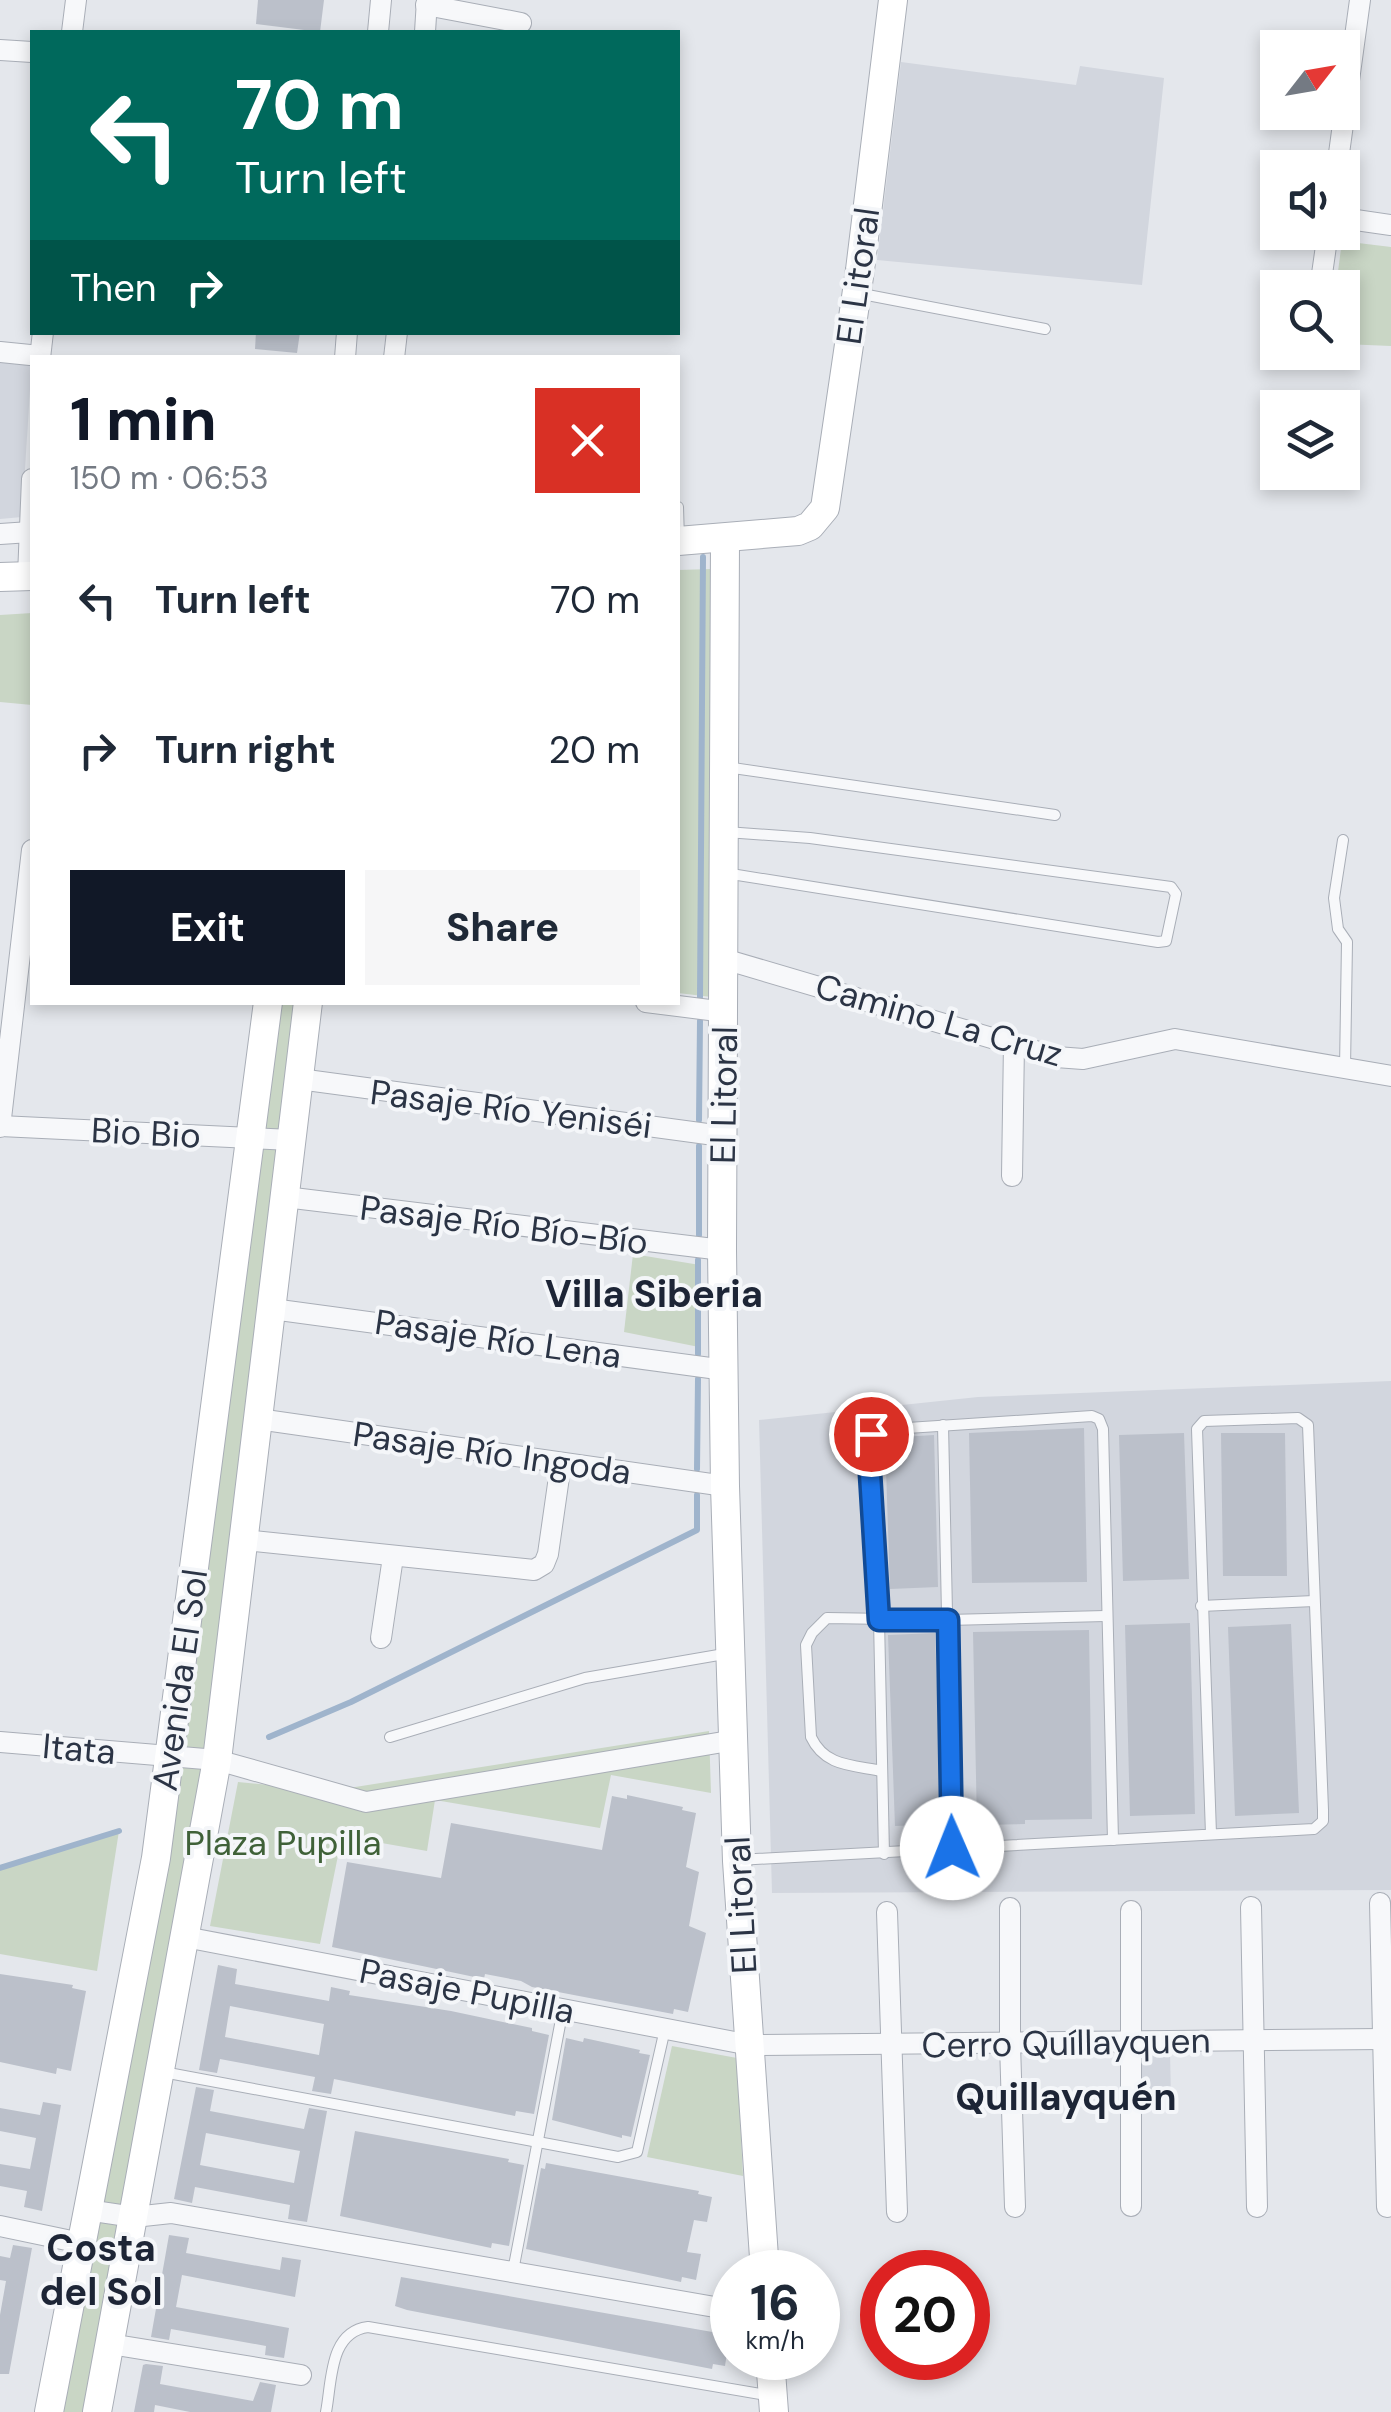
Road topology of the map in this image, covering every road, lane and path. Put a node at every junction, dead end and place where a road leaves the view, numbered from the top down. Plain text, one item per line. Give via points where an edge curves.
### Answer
1 (76, 0) edge
2 (381, 0) edge
3 (894, 0) edge
4 (1360, 0) edge
5 (427, 2) edge
6 (521, 23) dead end
7 (72, 30) edge
8 (378, 30) edge
9 (425, 30) edge
10 (0, 50) edge
11 (30, 52) edge
12 (1339, 150) edge
13 (1360, 220) edge
14 (1391, 224) edge
15 (856, 293) junction
16 (1045, 329) dead end
17 (0, 352) edge
18 (30, 355) edge
19 (30, 532) joint
20 (0, 534) edge
21 (725, 539) junction
22 (680, 541) edge
23 (20, 577) edge
24 (725, 766) junction
25 (1055, 814) dead end
26 (725, 832) junction
27 (1342, 840) dead end
28 (30, 867) edge
29 (724, 873) junction
30 (724, 959) junction
31 (268, 1005) edge
32 (308, 1005) edge
33 (670, 1005) edge
34 (725, 1012) junction
35 (1014, 1043) junction
36 (1345, 1068) junction
37 (1391, 1076) edge
38 (299, 1079) junction
39 (0, 1126) edge
40 (722, 1136) junction
41 (250, 1139) junction
42 (292, 1140) junction
43 (1012, 1176) dead end
44 (285, 1197) junction
45 (722, 1250) junction
46 (272, 1309) junction
47 (724, 1370) junction
48 (258, 1419) junction
49 (943, 1425) junction
50 (561, 1463) junction
51 (726, 1486) junction
52 (244, 1540) junction
53 (392, 1558) junction
54 (1314, 1602) junction
55 (1202, 1606) junction
56 (1105, 1616) junction
57 (879, 1620) junction
58 (948, 1620) junction
59 (381, 1638) dead end
60 (732, 1653) junction
61 (390, 1737) dead end
62 (734, 1740) junction
63 (0, 1742) edge
64 (171, 1756) junction
65 (217, 1760) junction
66 (882, 1770) junction
67 (1211, 1834) junction
68 (1113, 1840) junction
69 (952, 1848) junction
70 (884, 1854) junction
71 (738, 1860) junction
72 (1380, 1903) dead end
73 (1251, 1907) dead end
74 (1010, 1908) dead end
75 (1130, 1911) dead end
76 (887, 1912) dead end
77 (185, 1937) junction
78 (563, 2009) junction
79 (664, 2028) junction
80 (1382, 2039) junction
81 (1252, 2040) junction
82 (1131, 2042) junction
83 (1010, 2044) junction
84 (750, 2045) junction
85 (890, 2046) junction
86 (162, 2071) junction
87 (538, 2142) junction
88 (1132, 2206) dead end
89 (1015, 2207) dead end
90 (1387, 2207) dead end
91 (1257, 2208) dead end
92 (87, 2210) junction
93 (897, 2212) dead end
94 (134, 2217) junction
95 (0, 2226) edge
96 (81, 2244) junction
97 (764, 2250) edge
98 (513, 2272) junction
99 (710, 2306) edge
100 (110, 2344) junction
101 (301, 2375) dead end
102 (773, 2404) edge
103 (49, 2412) edge
104 (97, 2412) edge
105 (326, 2412) edge

1 - 7 street
2 - 8 street
3 - 15 main road, El Litoral
4 - 12 street
5 - 6 street
5 - 9 street
10 - 11 street
13 - 14 street
15 - 16 lane
15 - 21 main road, El Litoral via 825,508 798,531
17 - 18 street
19 - 20 street
19 - 23 street
21 - 22 main road
21 - 24 main road, El Litoral
24 - 25 lane
24 - 26 main road, El Litoral
26 - 29 main road, El Litoral
26 - 29 lane via 1152,884 1176,894 1166,940 1158,942
27 - 36 lane via 1334,898 1338,929 1348,942
28 - 39 street
29 - 30 main road, El Litoral
30 - 34 main road, El Litoral
30 - 35 street, Camino La Cruz
31 - 41 main road, Avenida El Sol
32 - 38 main road, Avenida El Sol
33 - 34 street
34 - 40 main road, El Litoral
35 - 36 street, Camino La Cruz via 1083,1059 1174,1040
35 - 43 street
36 - 37 street, Camino La Cruz
38 - 40 street, Pasaje Río Yeniséi
38 - 42 main road, Avenida El Sol
39 - 41 street, Bio Bio
40 - 45 main road, El Litoral
41 - 42 street, Bio Bio
41 - 64 main road, Avenida El Sol
42 - 44 main road, Avenida El Sol
44 - 45 street, Pasaje Río Bío-Bío
44 - 46 main road, Avenida El Sol
45 - 47 main road, El Litoral
46 - 47 street, Pasaje Río Lena
46 - 48 main road, Avenida El Sol
47 - 51 main road, El Litoral
48 - 50 street, Pasaje Río Ingoda
48 - 52 main road, Avenida El Sol
49 - 56 lane via 1099,1419
49 - 57 lane via 878,1430 868,1441
49 - 58 lane
50 - 51 street, Pasaje Río Ingoda
50 - 53 street via 548,1554 534,1570
51 - 60 main road, El Litoral
52 - 53 street
52 - 65 main road, Avenida El Sol
53 - 59 street
54 - 55 lane
54 - 55 lane via 1308,1425 1298,1418 1204,1421 1197,1430
54 - 67 lane via 1323,1821 1314,1829
55 - 67 lane
56 - 58 lane
56 - 68 lane
57 - 58 lane
57 - 66 lane
57 - 66 lane via 827,1618 812,1633 804,1658 816,1748 830,1762
58 - 69 lane
60 - 61 lane via 585,1678
60 - 62 main road, El Litoral
62 - 65 street, Itata via 366,1802
62 - 71 main road, El Litoral
63 - 64 street, Itata
64 - 65 street, Itata
64 - 92 main road, Avenida El Sol
65 - 77 main road, Avenida El Sol
66 - 70 lane
67 - 68 lane
68 - 69 lane
69 - 70 lane
70 - 71 lane
71 - 84 main road, El Litoral
72 - 80 street
73 - 81 street
74 - 83 street
75 - 82 street
76 - 85 street
77 - 78 street, Pasaje Pupilla
77 - 86 main road, Avenida El Sol
78 - 79 street, Pasaje Pupilla
78 - 87 lane
79 - 84 street, Pasaje Pupilla
79 - 87 lane via 637,2152 618,2157
80 - 81 street, Cerro Quíllayquen
80 - 90 street
81 - 82 street, Cerro Quíllayquen
81 - 91 street
82 - 83 street, Cerro Quíllayquen
82 - 88 street
83 - 85 street, Cerro Quíllayquen
83 - 89 street
84 - 85 street, Cerro Quíllayquen
84 - 97 main road, El Litoral
85 - 93 street
86 - 87 lane
86 - 94 main road, Avenida El Sol
87 - 98 lane
92 - 94 street
92 - 96 main road, Avenida El Sol
94 - 98 street via 171,2213
94 - 100 main road, Avenida El Sol
95 - 96 street
96 - 103 main road, Avenida El Sol
98 - 99 street
100 - 101 street
100 - 104 main road, Avenida El Sol
102 - 105 lane via 368,2327 341,2342

